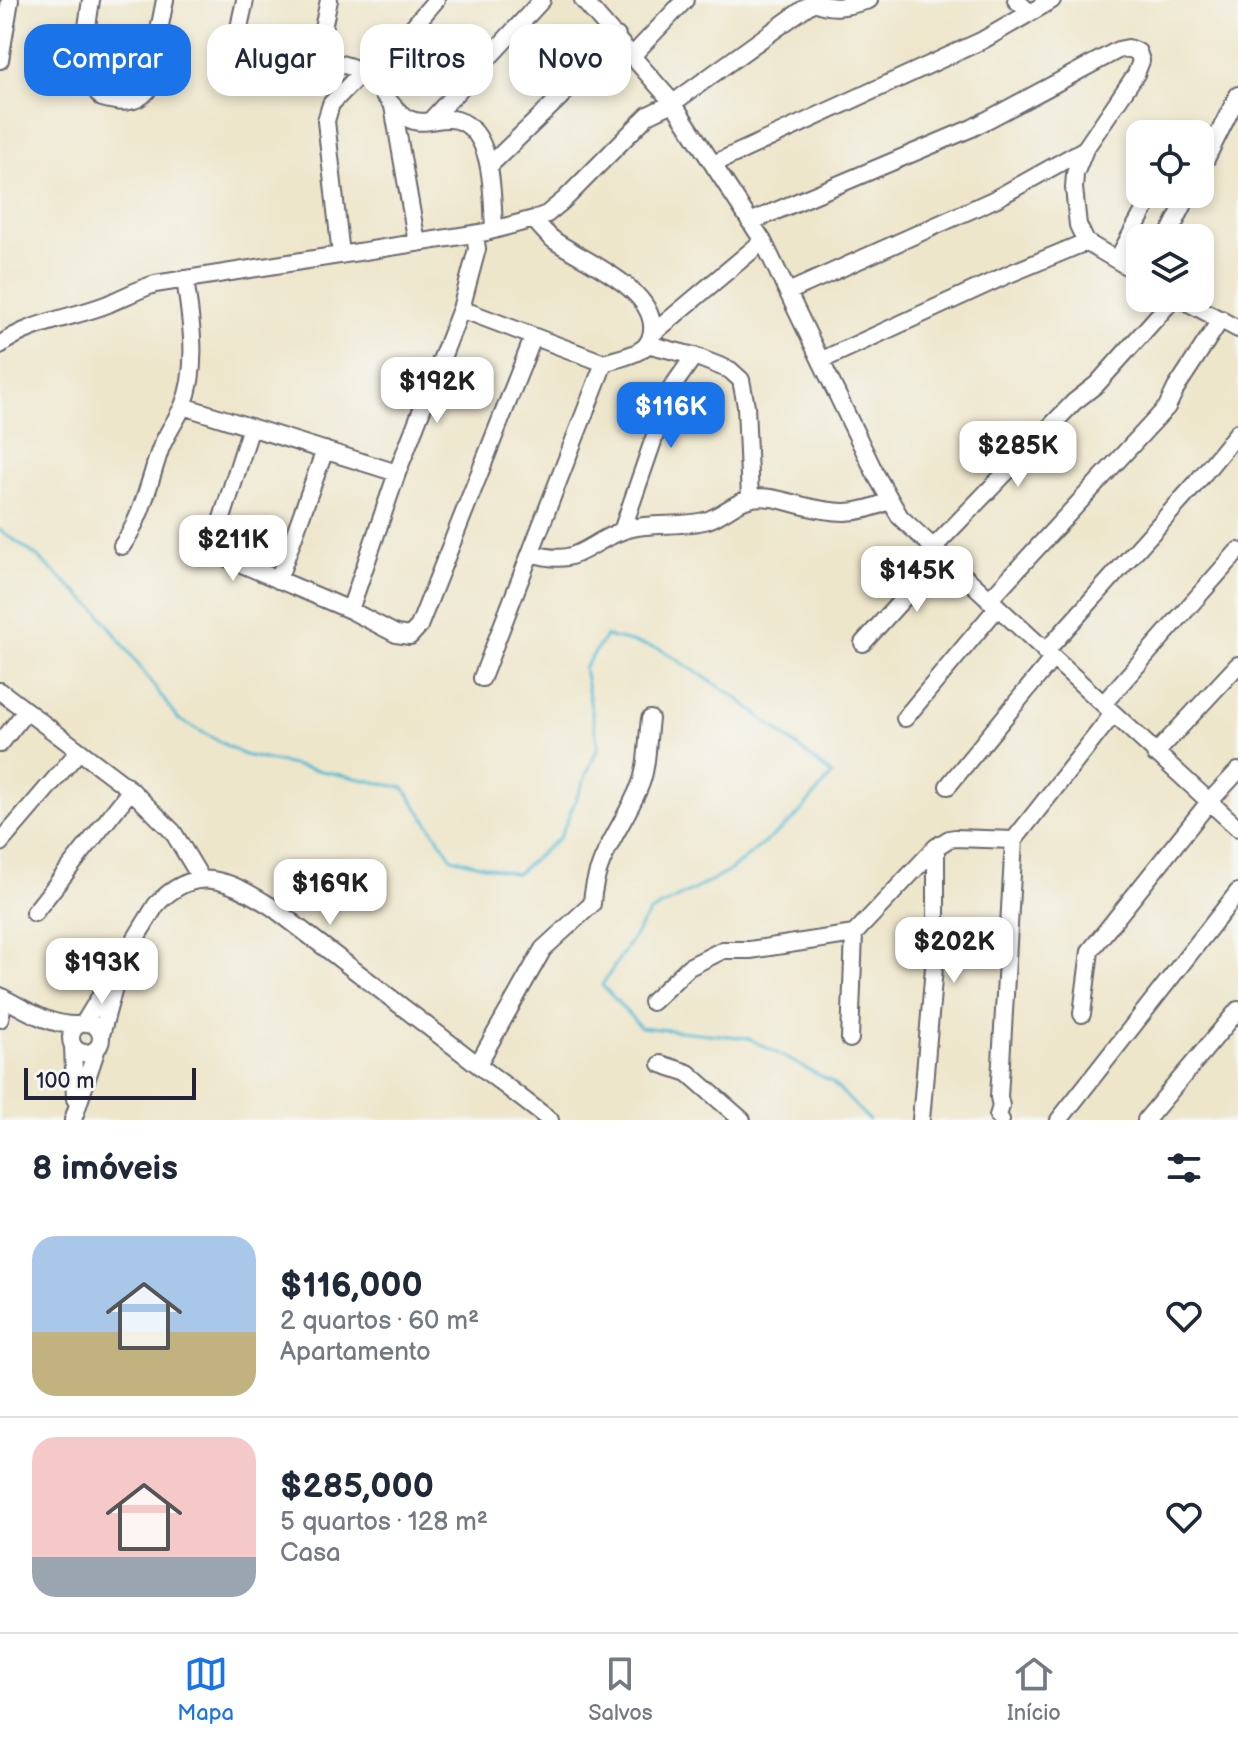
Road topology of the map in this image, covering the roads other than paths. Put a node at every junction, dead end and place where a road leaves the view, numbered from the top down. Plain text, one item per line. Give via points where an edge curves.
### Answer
1 (10, 0) edge
2 (91, 0) edge
3 (165, 0) edge
4 (245, 0) edge
5 (329, 0) edge
6 (436, 0) edge
7 (542, 0) edge
8 (583, 0) edge
9 (685, 0) edge
10 (869, 0) edge
11 (1016, 0) edge
12 (1052, 0) edge
13 (816, 1) edge
14 (1030, 13) junction
15 (241, 24) edge
16 (324, 24) edge
17 (413, 24) edge
18 (606, 24) edge
19 (632, 56) joint
20 (0, 60) edge
21 (360, 79) edge
22 (1238, 95) edge
23 (387, 96) edge
24 (561, 96) edge
25 (393, 102) junction
26 (673, 103) junction
27 (431, 120) junction
28 (1214, 143) edge
29 (1085, 149) junction
30 (713, 164) junction
31 (489, 166) junction
32 (1145, 208) edge
33 (534, 219) junction
34 (750, 222) junction
35 (494, 230) junction
36 (475, 234) junction
37 (763, 241) junction
38 (1086, 242) junction
39 (417, 243) junction
40 (341, 255) junction
41 (1117, 260) junction
42 (1126, 265) edge
43 (185, 279) junction
44 (788, 292) junction
45 (461, 309) junction
46 (1163, 312) edge
47 (1210, 312) edge
48 (1232, 321) edge
49 (533, 338) junction
50 (649, 340) junction
51 (0, 345) edge
52 (694, 356) junction
53 (822, 360) junction
54 (604, 363) junction
55 (183, 406) junction
56 (251, 427) junction
57 (1238, 432) edge
58 (325, 450) junction
59 (397, 473) junction
60 (750, 499) junction
61 (889, 501) junction
62 (622, 531) junction
63 (122, 546) dead end
64 (1238, 551) edge
65 (531, 553) junction
66 (937, 553) junction
67 (278, 580) junction
68 (993, 604) junction
69 (350, 610) junction
70 (863, 643) dead end
71 (1049, 655) junction
72 (1238, 665) edge
73 (482, 678) dead end
74 (0, 691) edge
75 (1108, 709) junction
76 (26, 711) junction
77 (905, 718) dead end
78 (650, 719) dead end
79 (0, 744) edge
80 (79, 751) junction
81 (1155, 754) junction
82 (1238, 771) edge
83 (948, 786) dead end
84 (131, 790) junction
85 (1209, 802) junction
86 (1238, 828) edge
87 (1014, 840) junction
88 (0, 843) edge
89 (936, 847) junction
90 (202, 880) junction
91 (1238, 892) edge
92 (34, 913) dead end
93 (854, 934) junction
94 (120, 963) junction
95 (2, 997) edge
96 (652, 1002) dead end
97 (1238, 1010) edge
98 (1082, 1014) dead end
99 (0, 1019) edge
100 (77, 1033) junction
101 (850, 1039) dead end
102 (99, 1042) junction
103 (478, 1064) junction
104 (661, 1064) dead end
105 (74, 1117) edge
106 (550, 1120) edge
107 (742, 1120) edge
108 (921, 1120) edge
109 (1001, 1120) edge
110 (1059, 1120) edge
111 (1146, 1120) edge

1 - 20 street
2 - 3 street via 86,74 102,98 123,102 147,91
4 - 15 street
5 - 16 street
6 - 17 street
7 - 27 street
8 - 18 street
9 - 19 street
10 - 13 street via 843,7
11 - 14 street
12 - 14 street
13 - 26 street
14 - 30 street via 983,40
19 - 26 street
21 - 40 street via 331,104 326,121
22 - 28 street
23 - 25 street
24 - 31 street
25 - 27 street via 411,121
25 - 39 street
26 - 30 street
26 - 33 street via 648,115 564,200
27 - 31 street via 458,120 469,126
29 - 34 street via 1136,74 1138,52 1118,50 972,128
29 - 38 street via 1074,188 1078,225
29 - 44 street via 995,199
30 - 34 street
31 - 35 street
32 - 41 street
33 - 35 street
33 - 50 street via 555,241 628,287 645,304 652,319
34 - 37 street
35 - 36 street
36 - 39 street
36 - 45 street via 477,249
37 - 44 street
37 - 50 street
38 - 41 street
38 - 53 street
39 - 40 street
40 - 43 street
41 - 42 street
43 - 51 street via 143,288
43 - 55 street via 191,372
44 - 53 street
45 - 49 street
45 - 59 street
46 - 66 street
47 - 48 street
48 - 68 street via 1176,388 1167,407
49 - 54 street
49 - 69 street via 416,633 396,634
50 - 52 street
50 - 54 street via 639,351
52 - 60 street via 741,380
52 - 62 street via 671,389
53 - 61 street
54 - 65 street
55 - 56 street
55 - 63 street via 161,446 135,528
56 - 58 street
56 - 67 street via 212,550
57 - 71 street
58 - 59 street
58 - 67 street
59 - 69 street
60 - 61 street via 772,497 842,513
60 - 62 street via 707,520
61 - 66 street
62 - 65 street via 565,558
64 - 75 street
65 - 73 street
66 - 68 street
66 - 70 street
67 - 69 street
68 - 71 street
68 - 77 street
71 - 75 street
71 - 83 street
72 - 81 street
74 - 76 street
75 - 81 street
75 - 87 street
76 - 79 street
76 - 80 street
78 - 103 street via 641,785 599,865 592,904 543,949
80 - 84 street
80 - 88 street
81 - 85 street
82 - 85 street
84 - 90 street via 173,832
84 - 92 street
85 - 86 street
85 - 98 street via 1090,951
87 - 89 street via 955,838
87 - 109 street
89 - 93 street
89 - 108 street via 936,944
90 - 94 street via 167,893
90 - 103 street via 228,882 272,907
91 - 110 street
93 - 96 street via 723,950 689,967
93 - 101 street
94 - 100 street
94 - 102 street
95 - 99 street
95 - 100 street
97 - 111 street
100 - 102 street via 93,1024
100 - 102 street via 84,1052
100 - 105 street
102 - 105 street
103 - 106 street
104 - 107 street via 688,1073

